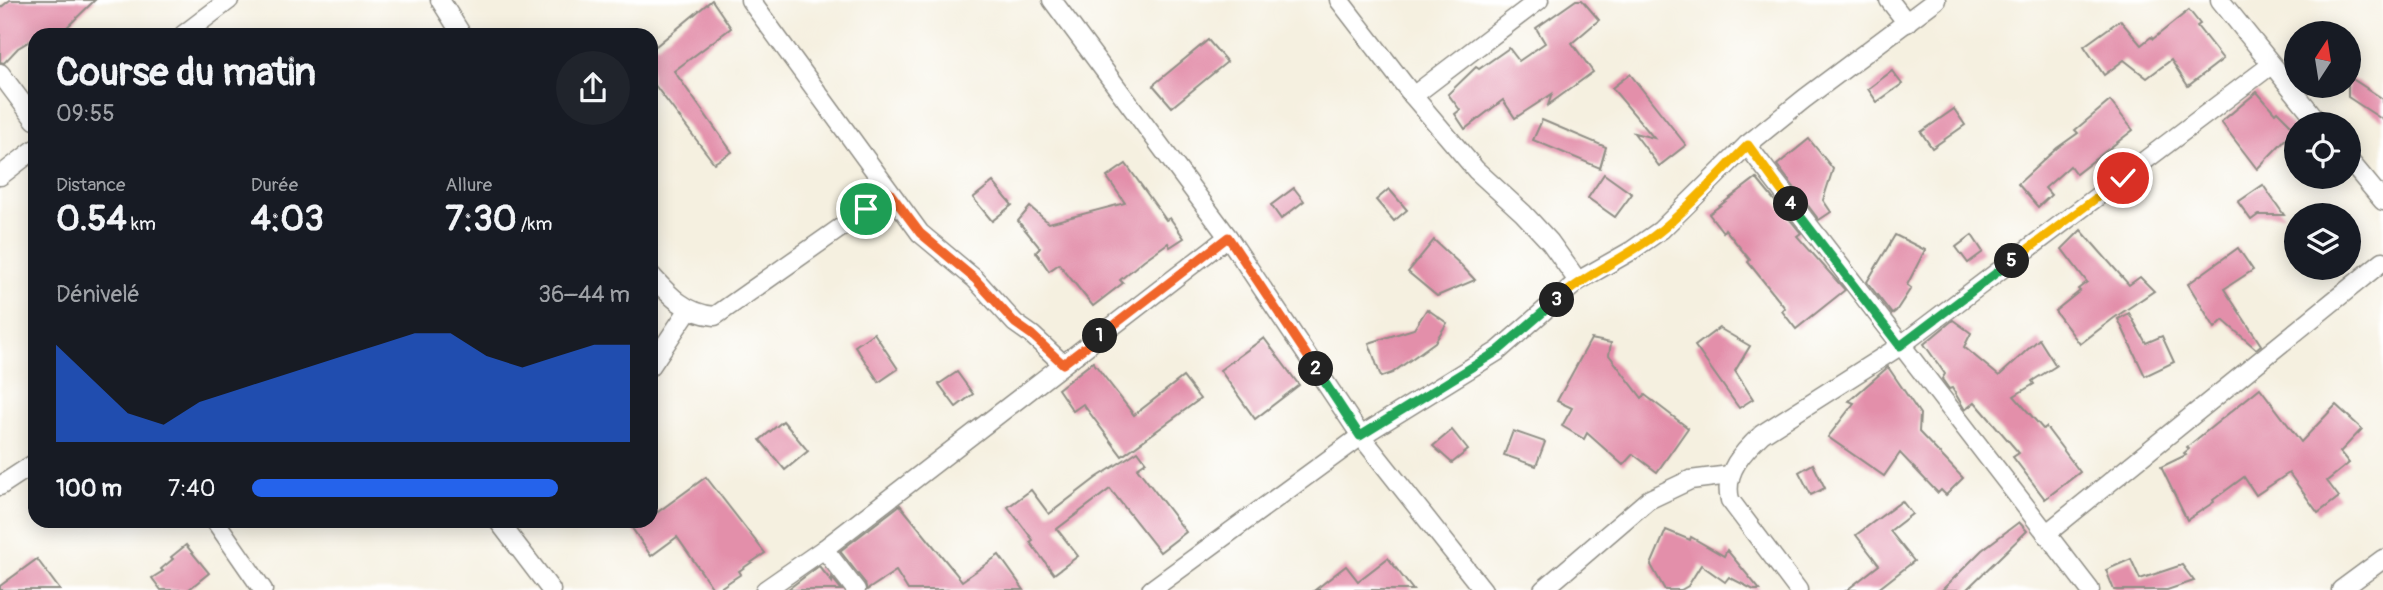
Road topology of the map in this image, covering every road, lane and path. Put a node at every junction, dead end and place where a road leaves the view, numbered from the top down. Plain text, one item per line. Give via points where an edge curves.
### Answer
1 (229, 0) edge
2 (440, 0) edge
3 (750, 0) edge
4 (1052, 0) edge
5 (1339, 0) edge
6 (1539, 0) edge
7 (1889, 0) edge
8 (1936, 0) edge
9 (2220, 0) edge
10 (1907, 23) junction
11 (192, 28) edge
12 (458, 28) edge
13 (2271, 65) junction
14 (0, 73) edge
15 (1413, 96) junction
16 (28, 111) edge
17 (2310, 112) edge
18 (1748, 145) junction
19 (28, 154) edge
20 (2361, 175) edge
21 (0, 176) edge
22 (890, 193) junction
23 (2383, 201) edge
24 (1228, 237) junction
25 (2383, 261) edge
26 (1578, 281) junction
27 (658, 283) edge
28 (689, 309) junction
29 (1900, 346) junction
30 (658, 356) edge
31 (1063, 364) junction
32 (1360, 436) junction
33 (28, 468) edge
34 (1730, 475) junction
35 (0, 486) edge
36 (220, 528) edge
37 (504, 528) edge
38 (2046, 534) junction
39 (824, 549) junction
40 (2383, 559) edge
41 (264, 590) edge
42 (551, 590) edge
43 (765, 590) edge
44 (856, 590) edge
45 (1150, 590) edge
46 (1483, 590) edge
47 (1543, 590) edge
48 (1798, 590) edge
49 (2090, 590) edge
50 (2341, 590) edge

1 - 11 street
2 - 12 street
3 - 22 street
4 - 24 street
5 - 15 street
6 - 15 street
7 - 10 street
8 - 10 street
9 - 13 street
10 - 18 street
13 - 17 street
13 - 29 street
14 - 16 street
15 - 26 street via 1476,170 1550,242
18 - 26 street via 1661,230
18 - 29 street
19 - 21 street
20 - 23 street
22 - 28 street via 725,311 715,316
22 - 31 street via 920,233
24 - 31 street
24 - 32 street
25 - 38 street
26 - 32 street via 1498,351
27 - 28 street
28 - 30 street
29 - 34 street via 1762,434 1744,451
29 - 38 street
31 - 39 street
32 - 45 street
32 - 46 street
33 - 35 street
34 - 47 street via 1690,480 1648,499
34 - 48 street via 1730,500
36 - 41 street
37 - 42 street
38 - 49 street
39 - 43 street
39 - 44 street
40 - 50 street

